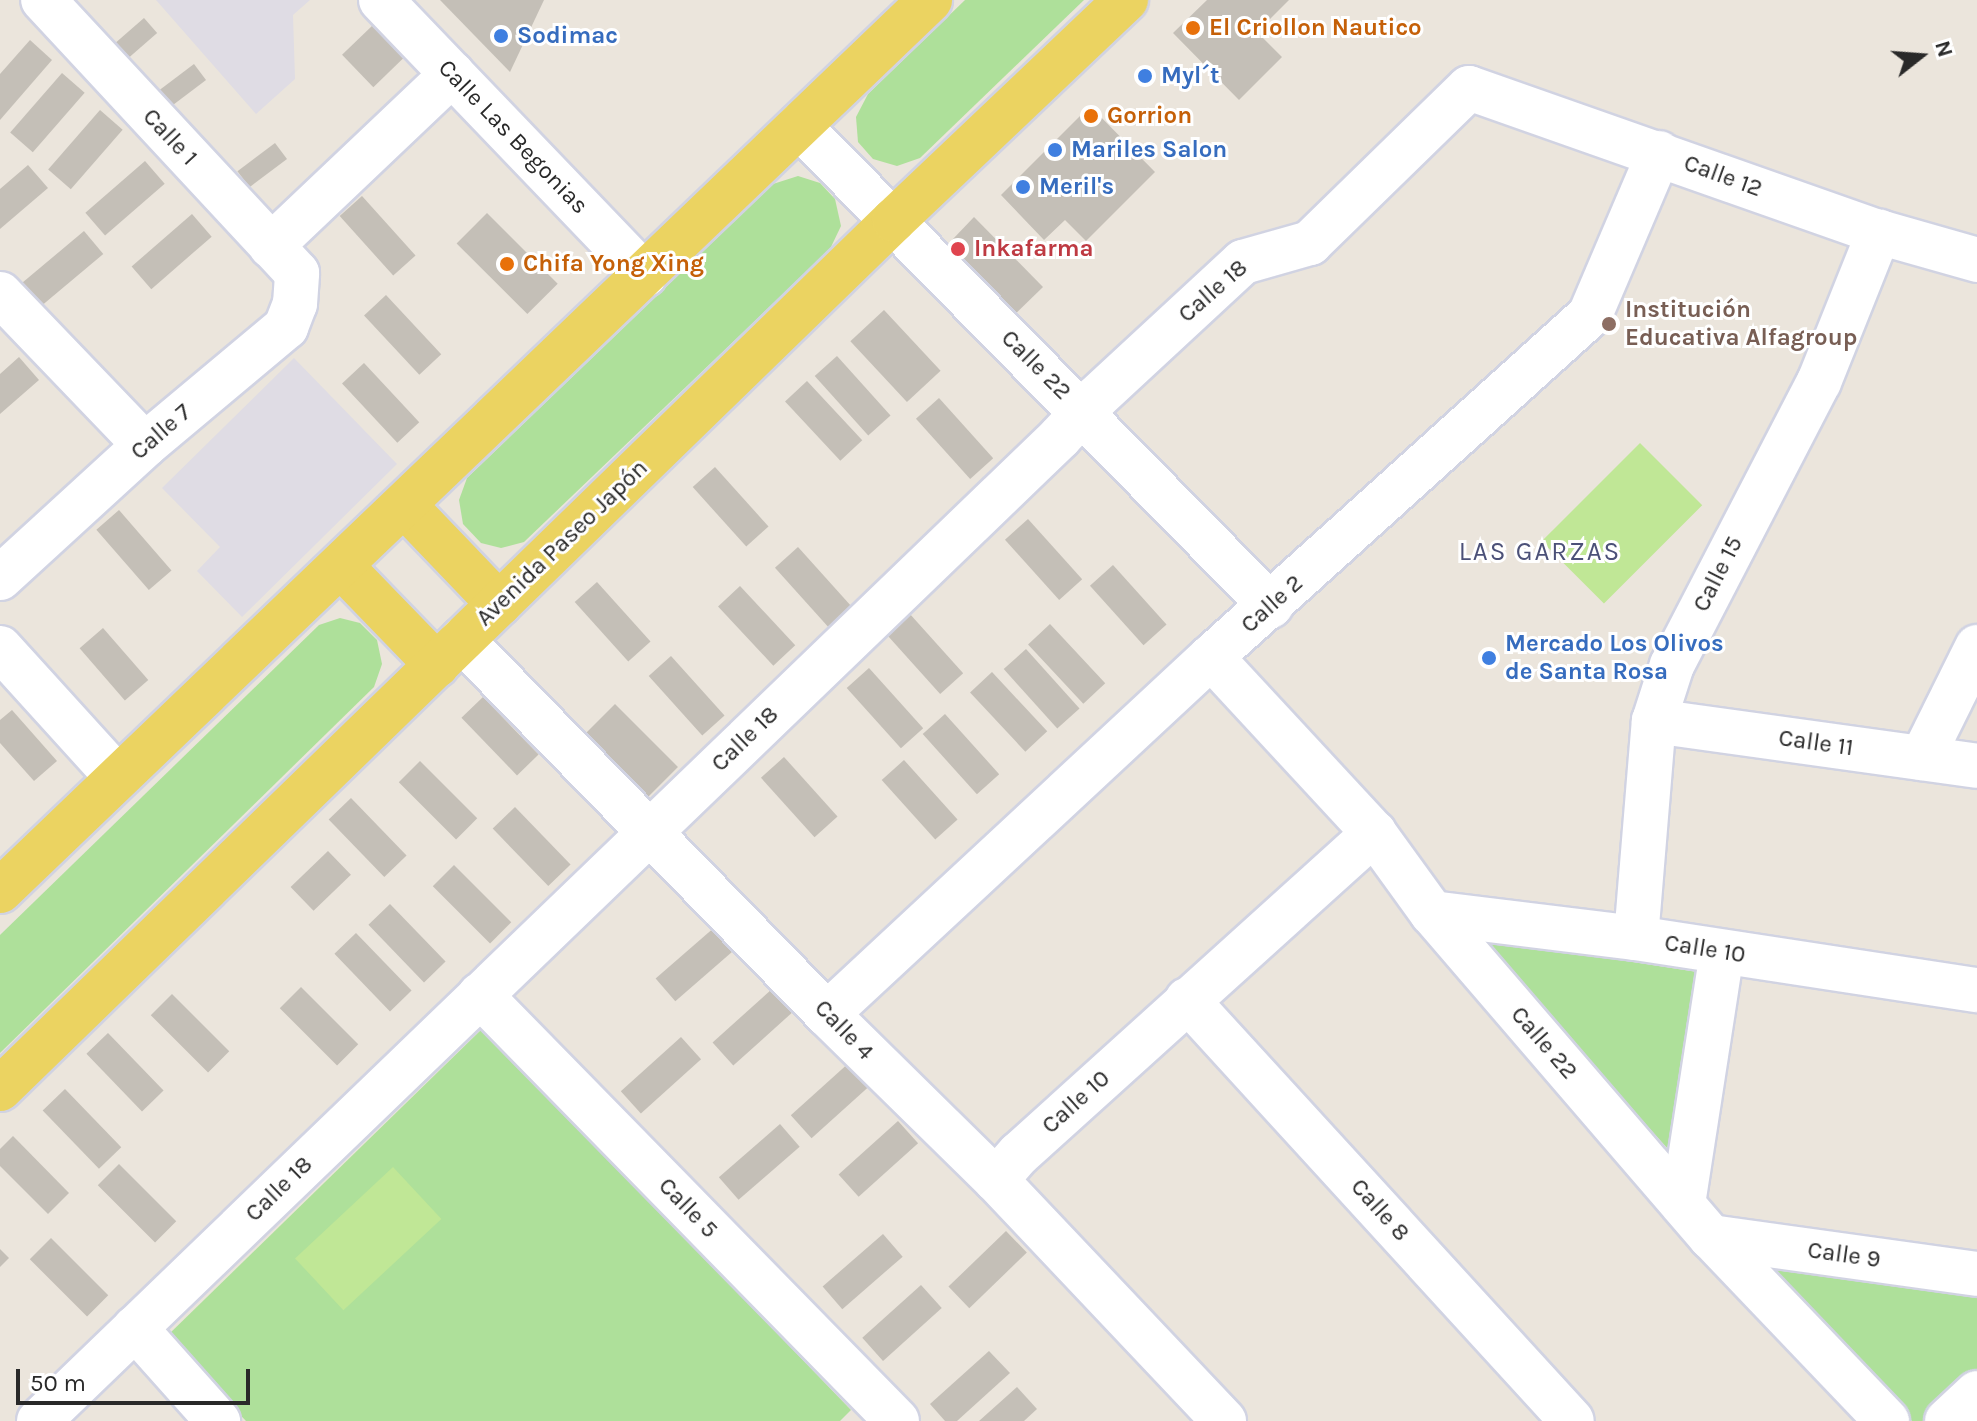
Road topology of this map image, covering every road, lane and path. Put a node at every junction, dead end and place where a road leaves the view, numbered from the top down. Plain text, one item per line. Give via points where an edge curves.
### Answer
1 (43, 0) edge
2 (381, 0) edge
3 (930, 0) edge
4 (1126, 0) edge
5 (452, 74) junction
6 (1469, 88) joint
7 (799, 126) junction
8 (1659, 153) junction
9 (894, 220) junction
10 (1879, 232) junction
11 (284, 260) junction
12 (1977, 260) edge
13 (645, 275) junction
14 (0, 294) edge
15 (1082, 413) junction
16 (145, 445) junction
17 (405, 506) junction
18 (341, 566) junction
19 (0, 578) edge
20 (499, 604) junction
21 (1271, 606) junction
22 (1977, 647) edge
23 (0, 648) edge
24 (450, 652) junction
25 (1211, 657) junction
26 (1654, 721) junction
27 (1922, 758) junction
28 (1977, 766) edge
29 (117, 777) junction
30 (649, 832) junction
31 (1374, 833) junction
32 (0, 891) edge
33 (1432, 913) junction
34 (1636, 938) junction
35 (1722, 953) junction
36 (1977, 990) edge
37 (480, 995) junction
38 (1187, 1000) junction
39 (827, 1014) junction
40 (0, 1089) edge
41 (996, 1180) junction
42 (1683, 1204) junction
43 (1711, 1237) junction
44 (1977, 1274) edge
45 (135, 1328) junction
46 (1977, 1393) edge
47 (885, 1417) edge
48 (39, 1421) edge
49 (218, 1421) edge
50 (1224, 1421) edge
51 (1572, 1421) edge
52 (1887, 1421) edge
53 (1947, 1421) edge

1 - 11 street, Calle 1
2 - 5 street, Calle Las Begonias
3 - 7 main road
4 - 9 main road, Avenida Paseo Japón
5 - 11 street
5 - 13 street, Calle Las Begonias
6 - 8 street, Calle 12
6 - 15 street, Calle 18 via 1310,243 1243,262
7 - 9 street, Calle 22
7 - 13 main road
8 - 10 street, Calle 12
8 - 21 street, Calle 2 via 1590,315
9 - 15 street, Calle 22
9 - 20 main road, Avenida Paseo Japón
10 - 12 street, Calle 12
10 - 26 street, Calle 15 via 1819,382 1672,665
11 - 16 street, Calle 7 via 295,304 286,327
13 - 17 main road
14 - 16 street
15 - 21 street, Calle 22
15 - 30 street, Calle 18
16 - 19 street, Calle 7
17 - 18 main road
17 - 20 main road
18 - 24 main road
18 - 29 main road
20 - 24 main road, Avenida Paseo Japón
21 - 25 street, Calle 2
22 - 27 street
23 - 29 street
24 - 30 street, Calle 4
24 - 40 main road, Avenida Paseo Japón
25 - 31 street, Calle 22
25 - 39 street, Calle 2
26 - 27 street, Calle 11
26 - 34 street, Calle 15
27 - 28 street, Calle 11
29 - 32 main road
30 - 37 street, Calle 18
30 - 39 street, Calle 4
31 - 33 street, Calle 22
31 - 38 street, Calle 10
33 - 34 street, Calle 10
33 - 42 street, Calle 22
34 - 35 street, Calle 10
35 - 36 street, Calle 10
35 - 42 street
37 - 45 street, Calle 18
37 - 47 street, Calle 5
38 - 41 street, Calle 10
38 - 51 street, Calle 8
39 - 41 street, Calle 4
41 - 50 street, Calle 4
42 - 43 street, Calle 22
43 - 44 street, Calle 9
43 - 52 street, Calle 22
45 - 48 street, Calle 18
45 - 49 street
46 - 53 street

